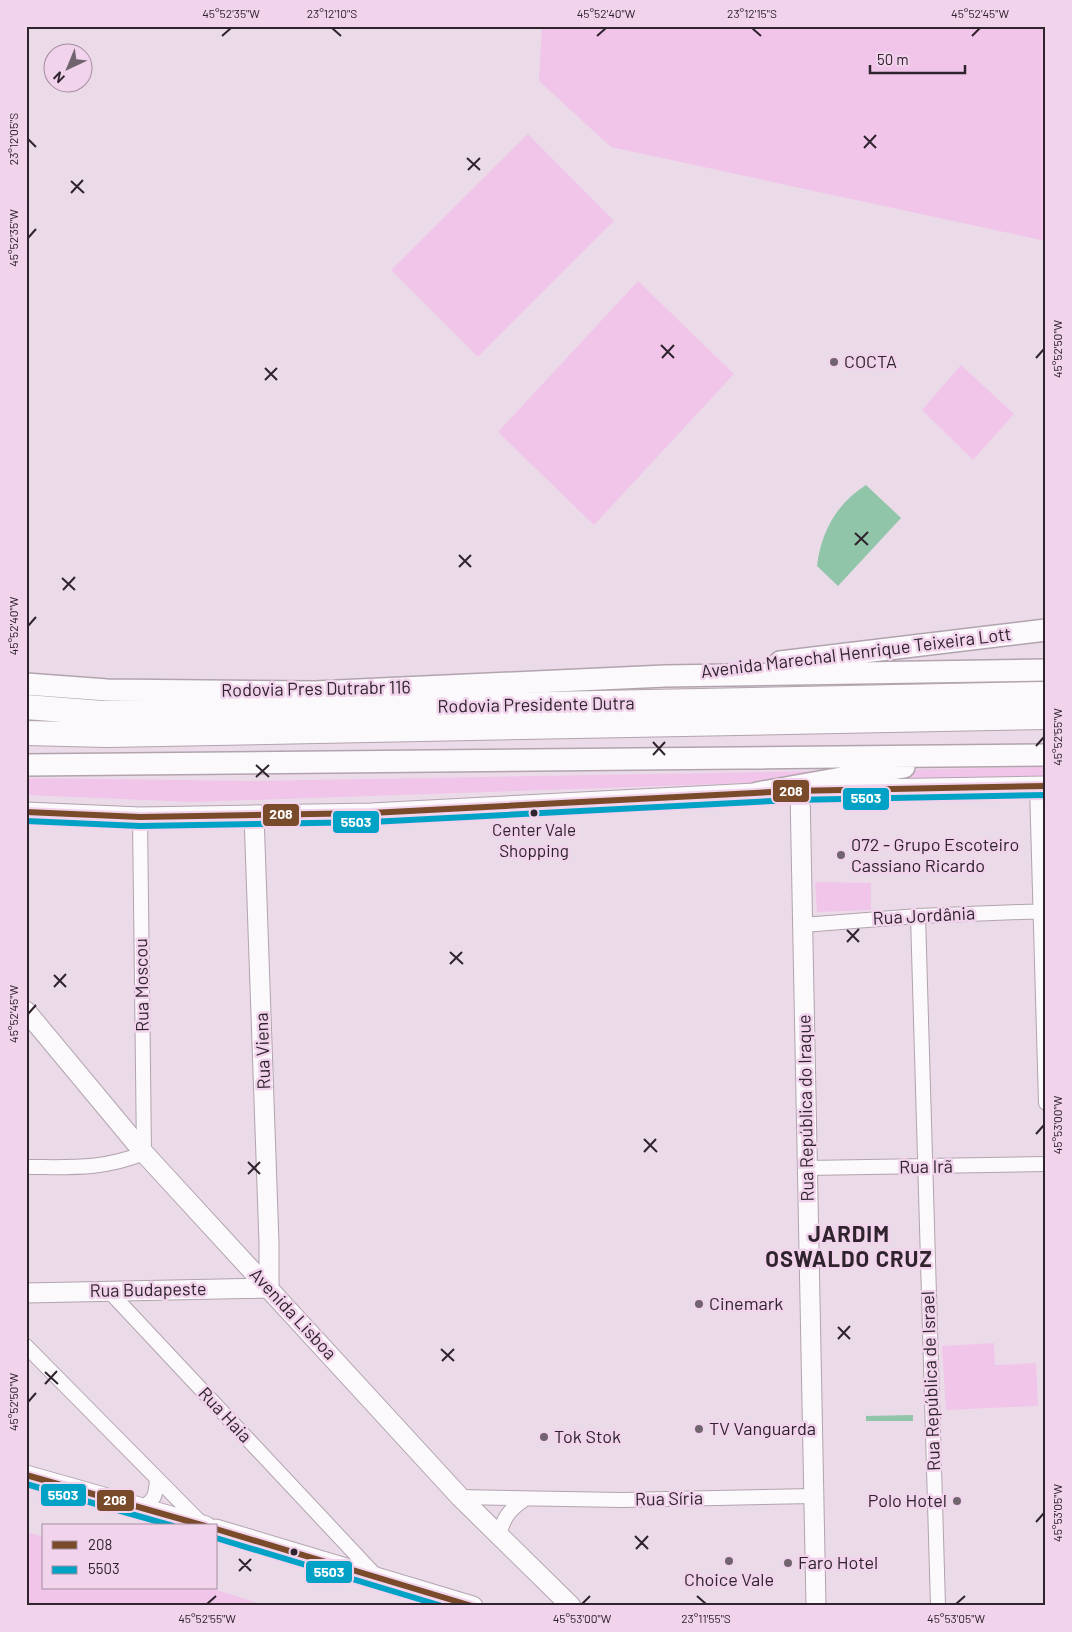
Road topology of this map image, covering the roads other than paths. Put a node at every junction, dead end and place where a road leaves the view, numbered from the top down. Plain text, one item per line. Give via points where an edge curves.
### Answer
1 (1046, 630) edge
2 (1046, 670) edge
3 (665, 676) junction
4 (26, 684) edge
5 (1046, 694) edge
6 (26, 707) edge
7 (1046, 717) edge
8 (26, 732) edge
9 (1046, 755) edge
10 (965, 756) junction
11 (26, 765) edge
12 (1041, 786) edge
13 (800, 791) junction
14 (757, 793) junction
15 (26, 812) edge
16 (254, 815) junction
17 (140, 817) junction
18 (1043, 911) edge
19 (918, 916) junction
20 (803, 925) junction
21 (28, 1020) edge
22 (1046, 1103) edge
23 (144, 1154) junction
24 (1046, 1164) edge
25 (26, 1167) edge
26 (924, 1167) junction
27 (807, 1168) junction
28 (269, 1288) junction
29 (108, 1290) junction
30 (26, 1293) edge
31 (26, 1346) edge
32 (26, 1475) edge
33 (157, 1479) junction
34 (814, 1496) junction
35 (460, 1497) junction
36 (525, 1499) junction
37 (140, 1508) junction
38 (200, 1524) edge
39 (206, 1524) edge
40 (218, 1529) edge
41 (500, 1535) junction
42 (342, 1540) junction
43 (334, 1565) junction
44 (377, 1577) junction
45 (473, 1606) edge
46 (572, 1606) edge
47 (816, 1606) edge
48 (938, 1606) edge

1 - 3 main road, Avenida Marechal Henrique Teixeira Lott
2 - 3 main road
3 - 4 main road, Rodovia Pres Dutrabr 116 via 315,692 107,690
5 - 6 highway, Rodovia Presidente Dutra via 102,714
7 - 8 highway, Rodovia Presidente Dutra via 107,735
9 - 10 main road
10 - 11 main road
10 - 14 main road
12 - 13 main road
12 - 18 street
13 - 14 main road
13 - 20 main road, Rua República do Iraque
14 - 16 main road via 371,813
15 - 17 main road
16 - 17 main road
16 - 28 main road, Rua Viena
17 - 23 street, Rua Moscou
18 - 19 street, Rua Jordânia
18 - 22 street
19 - 20 street, Rua Jordânia
19 - 26 street, Rua República de Israel
20 - 27 main road, Rua República do Iraque
21 - 23 main road, Avenida Lisboa
23 - 25 street via 97,1167
23 - 28 main road, Avenida Lisboa
24 - 26 street, Rua Irã
26 - 27 street, Rua Irã
26 - 48 street, Rua República de Israel
27 - 34 main road, Rua República do Iraque
28 - 29 main road, Rua Budapeste
28 - 35 main road, Avenida Lisboa
29 - 30 main road, Rua Budapeste
29 - 42 street, Rua Haia
31 - 33 street
32 - 37 main road
33 - 37 street via 156,1495
33 - 39 street
34 - 36 street, Rua Síria
34 - 47 main road, Rua República do Iraque
35 - 36 street, Rua Síria
35 - 41 main road, Avenida Lisboa
36 - 41 street via 510,1509
37 - 38 main road
40 - 43 main road
41 - 46 main road, Avenida Lisboa
42 - 43 street via 342,1557
42 - 44 street, Rua Haia
43 - 44 main road
44 - 45 main road

